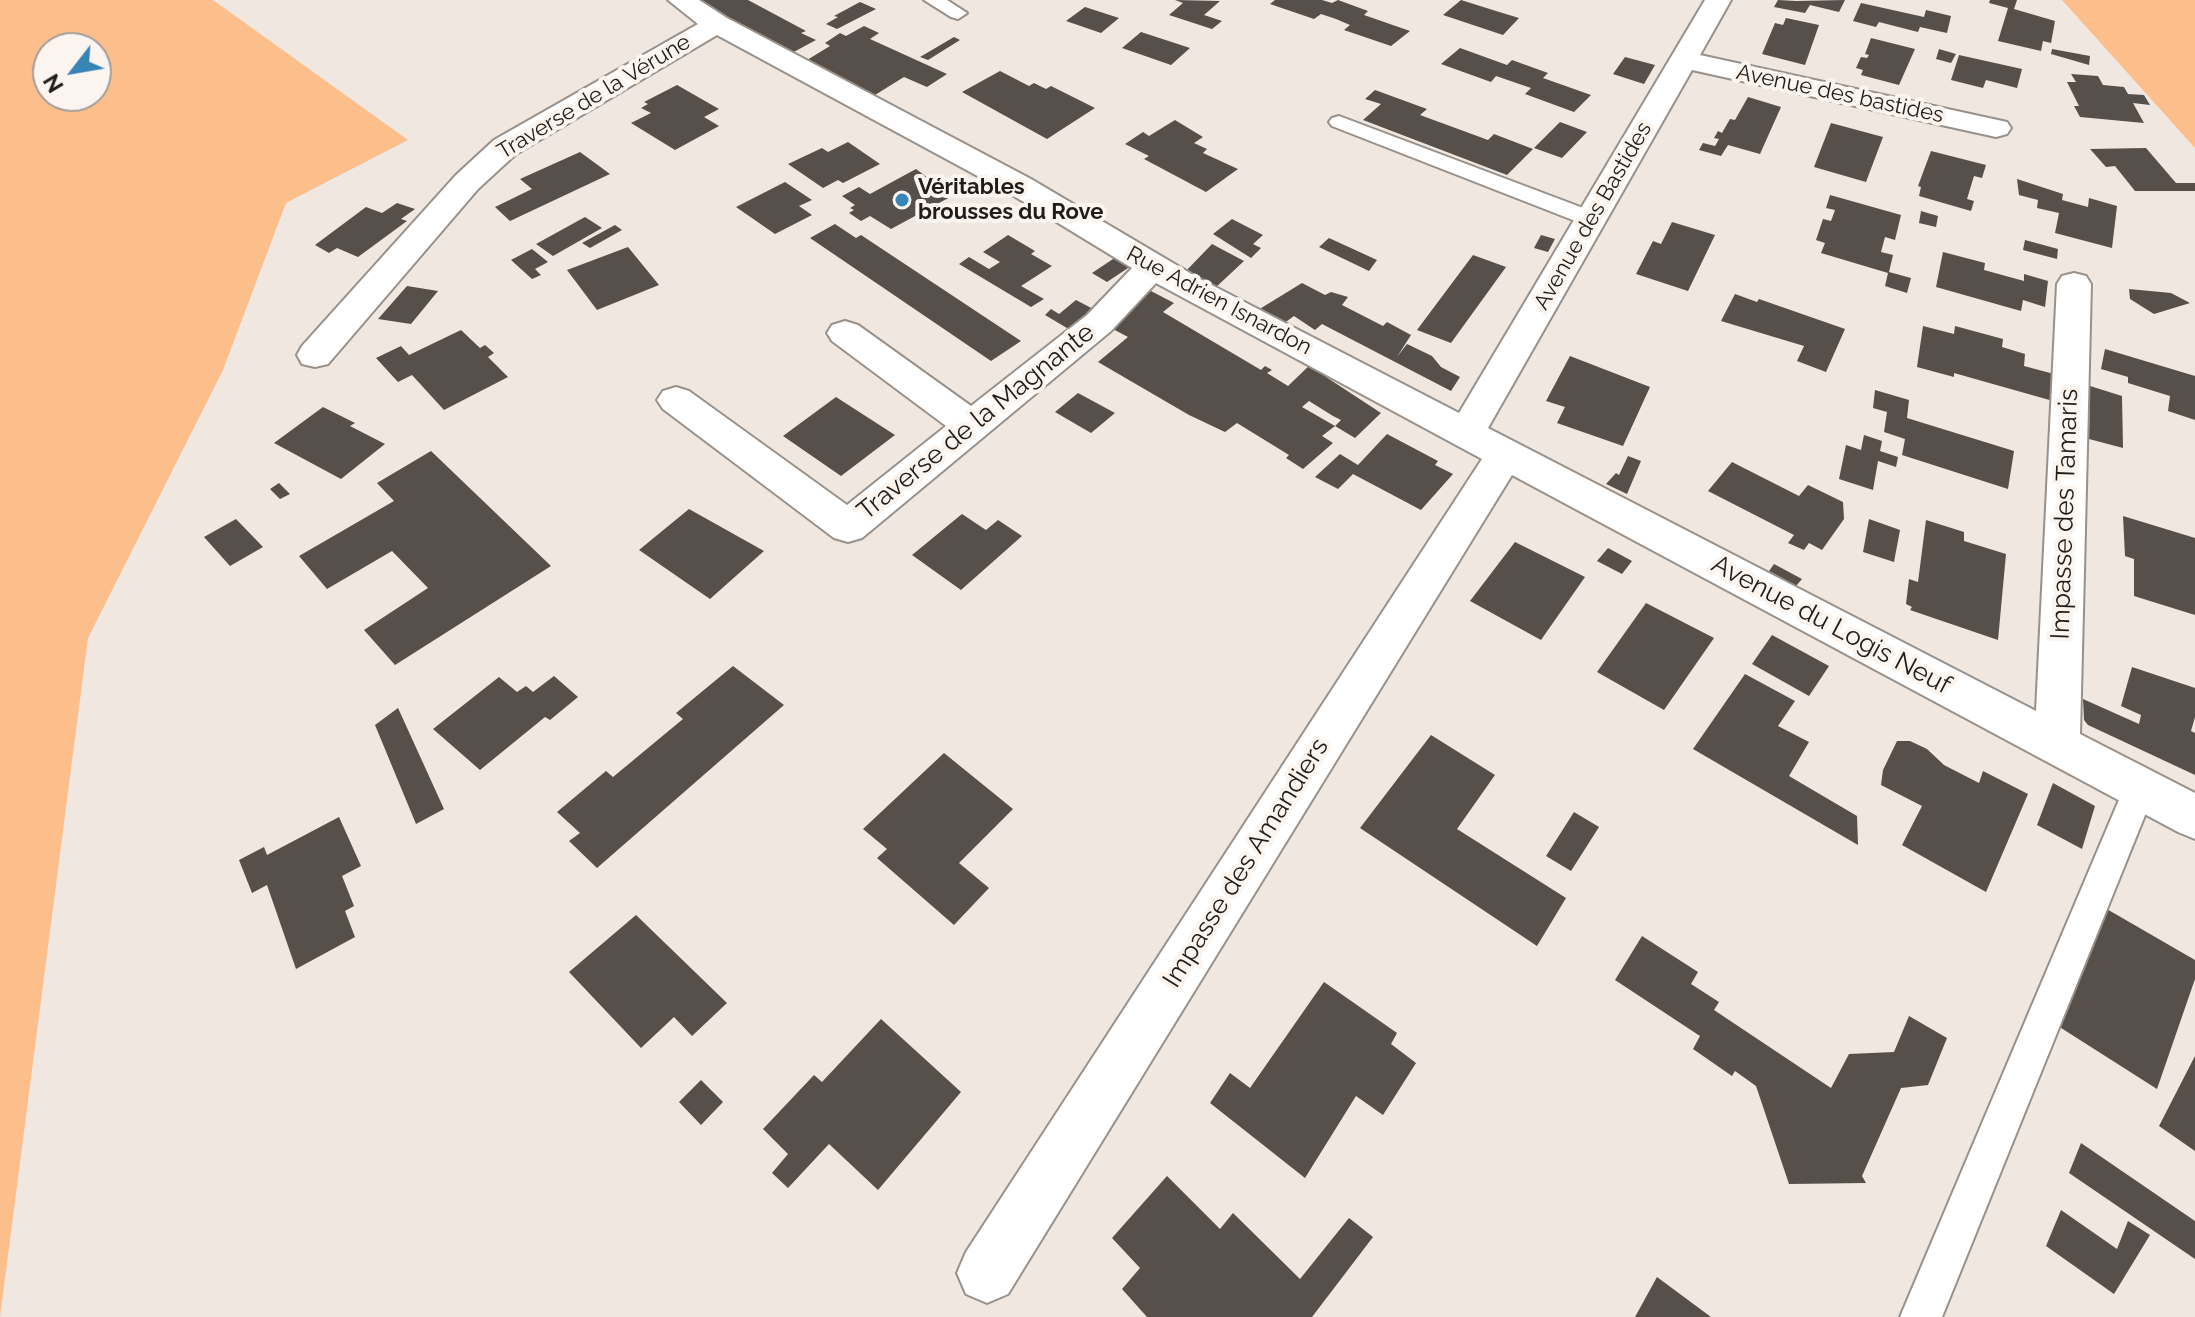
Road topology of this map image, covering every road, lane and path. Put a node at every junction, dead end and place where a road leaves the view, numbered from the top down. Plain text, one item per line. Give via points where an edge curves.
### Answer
1 (681, 0) edge
2 (933, 0) edge
3 (1718, 0) edge
4 (958, 13) dead end
5 (717, 24) junction
6 (1684, 60) junction
7 (1339, 122) dead end
8 (1996, 128) dead end
9 (1591, 219) junction
10 (1152, 267) junction
11 (2074, 284) dead end
12 (845, 333) dead end
13 (315, 355) dead end
14 (676, 400) dead end
15 (972, 426) junction
16 (1486, 443) junction
17 (2057, 744) junction
18 (2140, 788) junction
19 (2195, 817) edge
20 (987, 1273) dead end
21 (1921, 1317) edge

1 - 5 street, Rue Adrien Isnardon
2 - 4 lane
3 - 6 street, Avenue des Bastides
5 - 10 street, Rue Adrien Isnardon via 1020,186
5 - 13 street, Traverse de la Vérune via 505,147 467,182
6 - 8 street, Avenue des bastides
6 - 9 street, Avenue des Bastides
7 - 9 lane
9 - 16 street, Avenue des Bastides
10 - 15 street, Traverse de la Magnante via 1099,323
10 - 16 street, Rue Adrien Isnardon
11 - 17 street, Impasse des Tamaris
12 - 15 street, Traverse de la Magnante
14 - 15 street, Traverse de la Magnante via 848,527
16 - 17 street, Avenue du Logis Neuf
16 - 20 street, Impasse des Amandiers
17 - 18 street, Avenue du Logis Neuf
18 - 19 street, Avenue du Logis Neuf
18 - 21 lane

